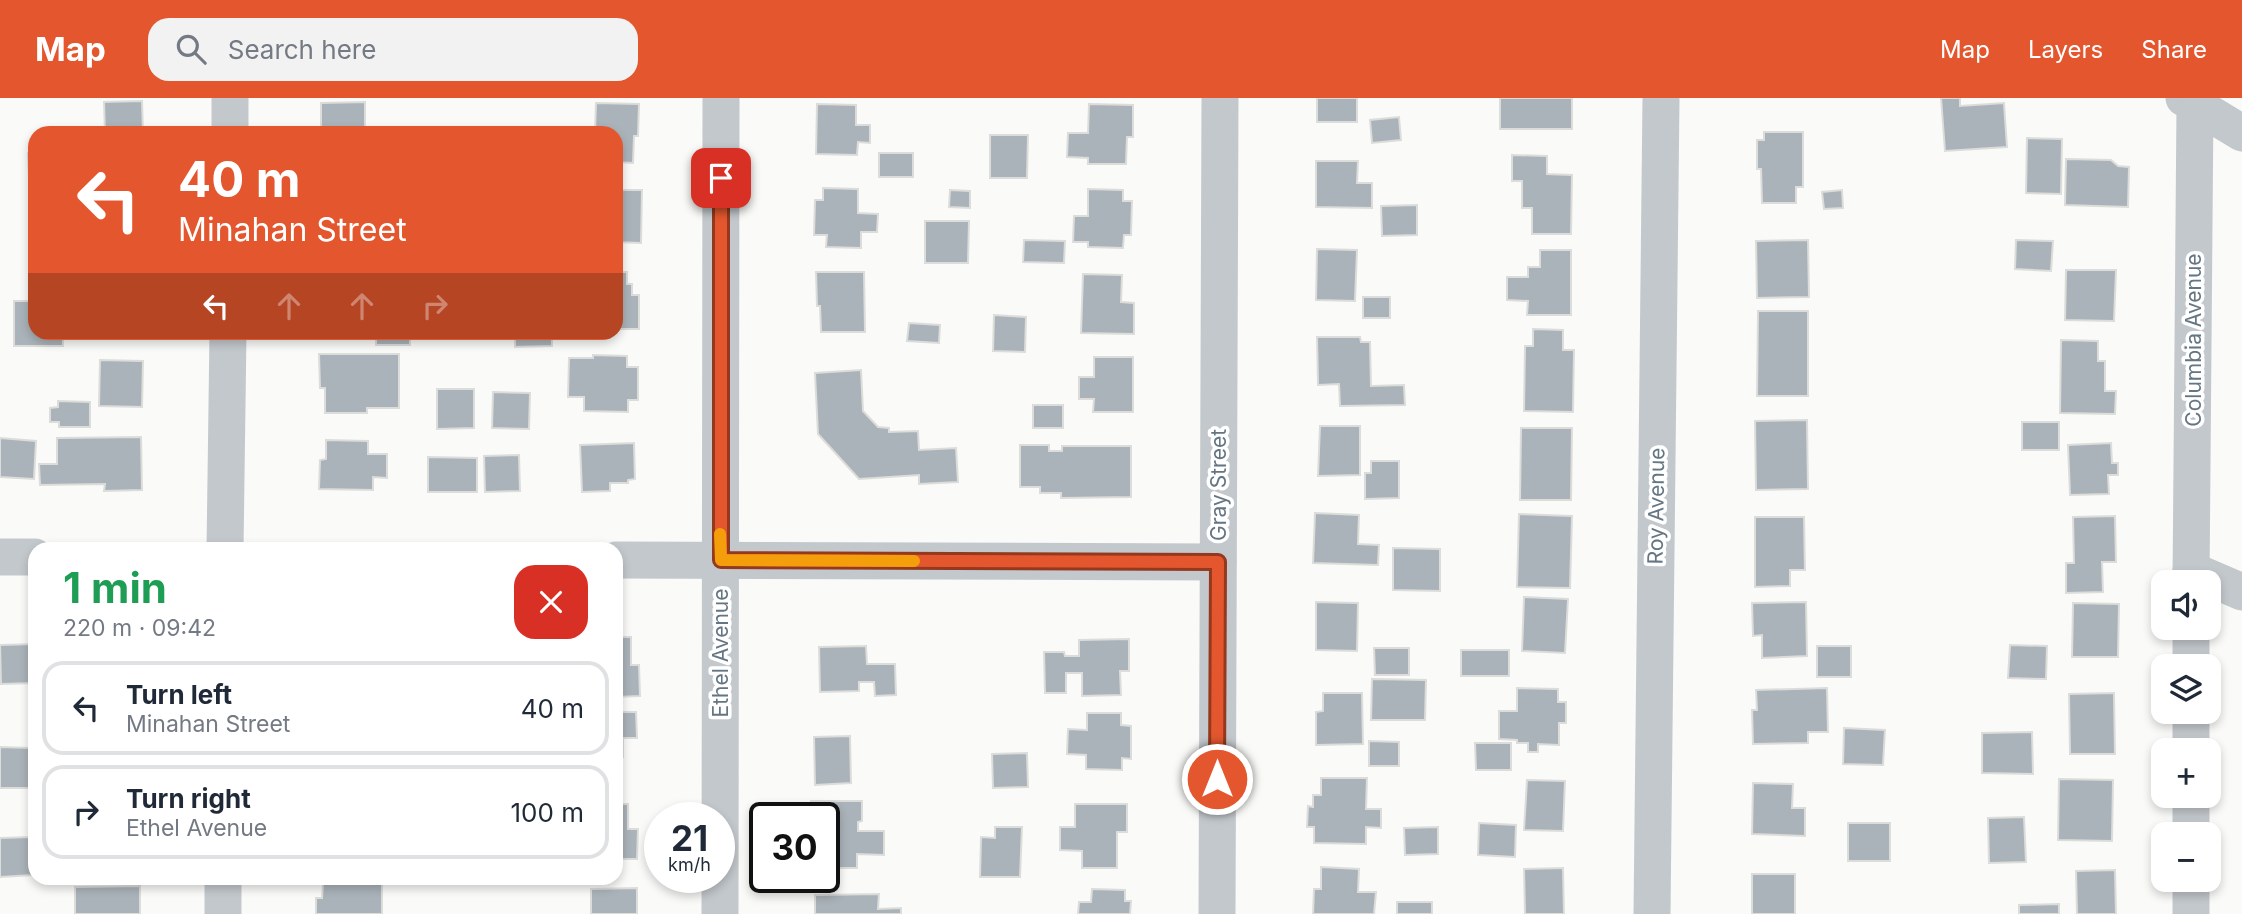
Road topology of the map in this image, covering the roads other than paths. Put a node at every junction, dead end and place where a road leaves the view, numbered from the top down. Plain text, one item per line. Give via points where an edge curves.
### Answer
1 (230, 98) edge
2 (721, 98) edge
3 (1220, 98) edge
4 (1661, 98) edge
5 (2192, 100) edge
6 (230, 126) edge
7 (2242, 133) edge
8 (228, 340) edge
9 (225, 542) edge
10 (0, 557) edge
11 (28, 557) edge
12 (623, 560) edge
13 (721, 560) junction
14 (1218, 562) junction
15 (2191, 570) edge
16 (2221, 585) edge
17 (2242, 592) edge
18 (223, 885) edge
19 (2191, 892) edge
20 (223, 914) edge
21 (720, 914) edge
22 (1217, 914) edge
23 (1652, 914) edge
24 (2191, 914) edge

1 - 6 street
2 - 13 street, Ethel Avenue
3 - 14 street, Gray Street
4 - 23 street, Roy Avenue
5 - 7 street
5 - 15 street, Columbia Avenue
8 - 9 street
10 - 11 street
12 - 13 street
13 - 14 street
13 - 21 street, Ethel Avenue
14 - 22 street, Gray Street
16 - 17 street
18 - 20 street
19 - 24 street

